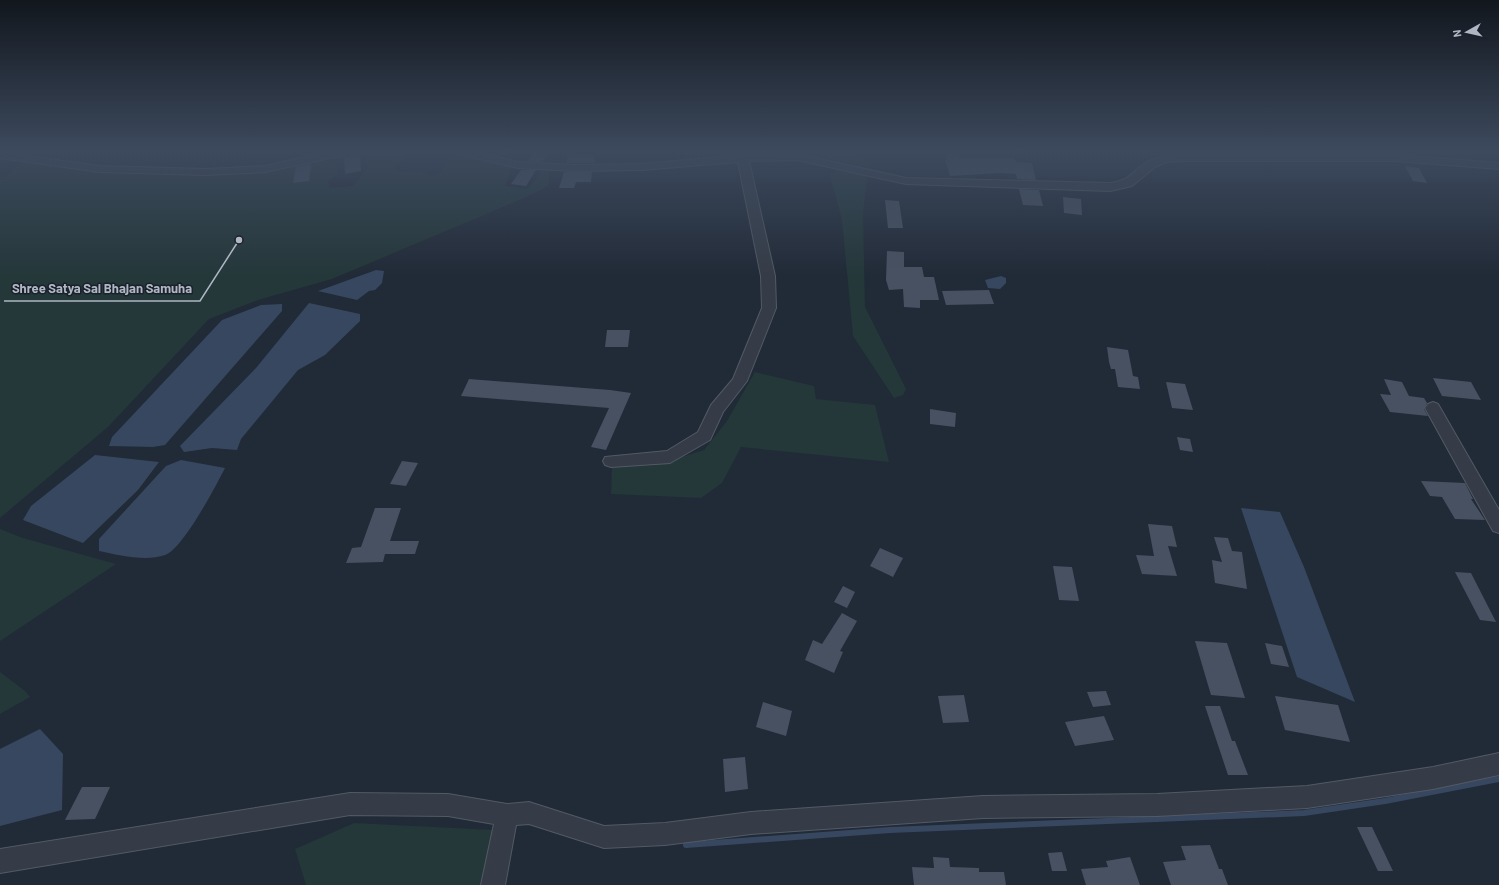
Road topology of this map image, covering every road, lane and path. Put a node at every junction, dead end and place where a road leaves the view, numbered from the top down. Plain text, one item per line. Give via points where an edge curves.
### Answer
1 (750, 193) edge
2 (1433, 408) dead end
3 (611, 461) dead end
4 (1499, 526) edge
5 (1499, 764) edge
6 (507, 815) junction
7 (0, 861) edge
8 (493, 885) edge

1 - 3 street via 768,276 769,308 740,381 716,409 704,436 670,456
2 - 4 street
5 - 6 street via 1433,778 1307,797 1157,805 983,807 751,824 665,834 604,837 529,814
6 - 7 street via 448,806 350,804
6 - 8 street

